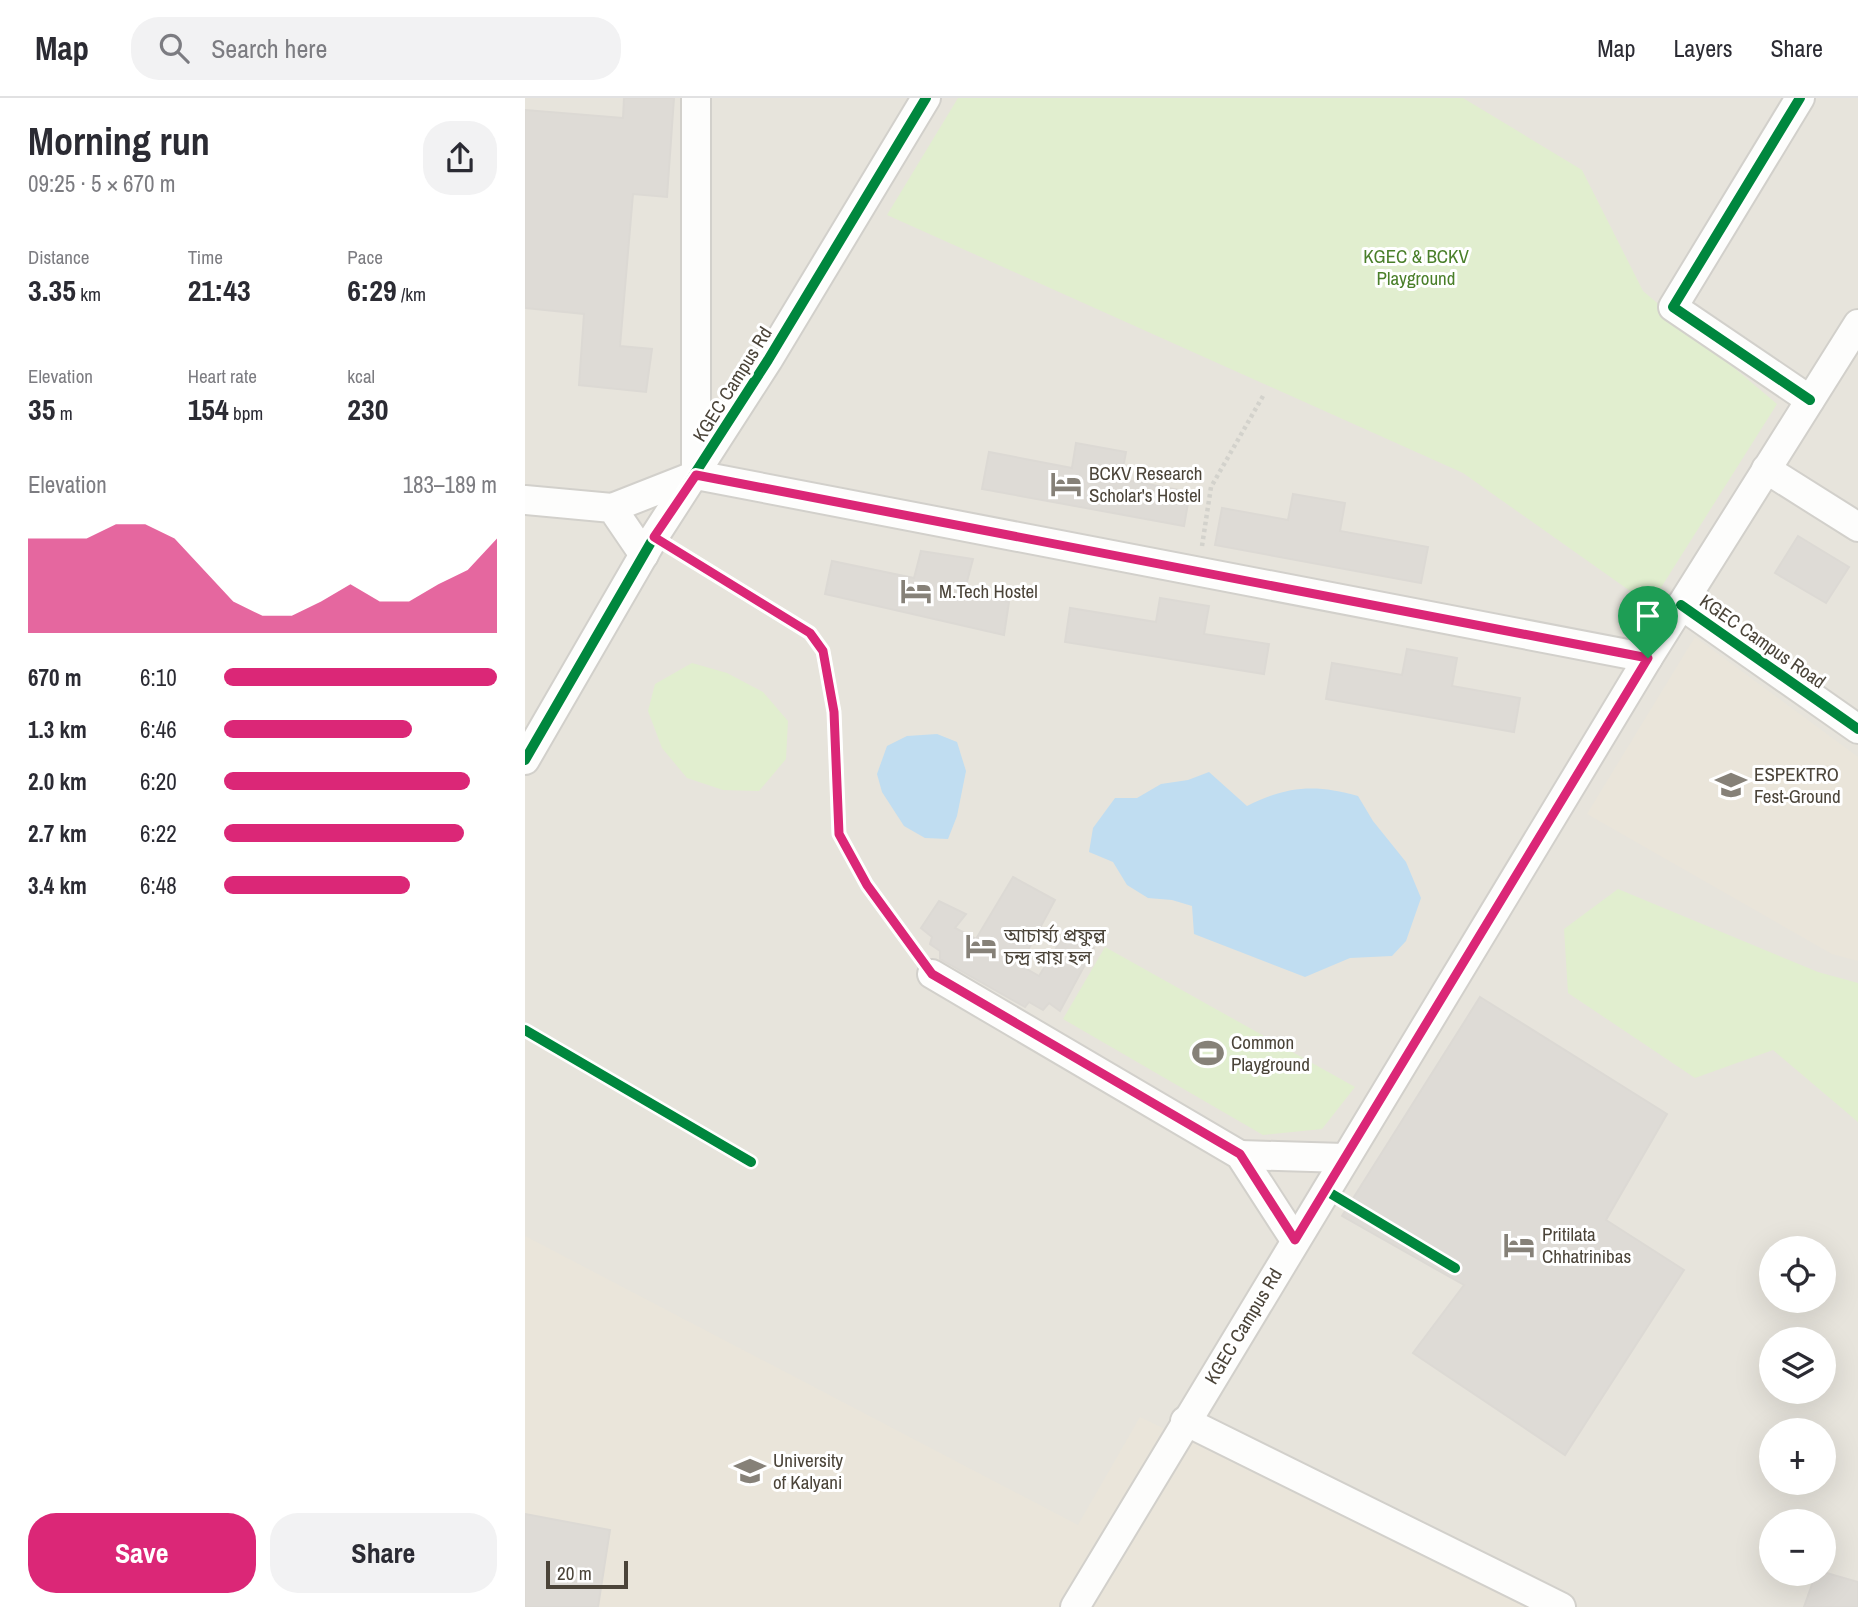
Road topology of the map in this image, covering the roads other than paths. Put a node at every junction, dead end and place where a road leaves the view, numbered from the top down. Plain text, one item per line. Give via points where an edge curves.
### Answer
1 (696, 98) edge
2 (926, 98) edge
3 (1800, 98) edge
4 (1858, 324) edge
5 (1810, 400) junction
6 (1766, 469) junction
7 (696, 475) junction
8 (525, 500) edge
9 (612, 508) junction
10 (1858, 527) edge
11 (644, 555) junction
12 (1681, 605) junction
13 (1648, 658) junction
14 (1858, 729) edge
15 (525, 760) edge
16 (932, 974) dead end
17 (1240, 1154) junction
18 (1344, 1158) junction
19 (1295, 1240) junction
20 (1185, 1421) junction
21 (1075, 1607) edge
22 (1561, 1607) edge

1 - 7 street, KGEC Campus Rd
2 - 7 street, KGEC Campus Rd
3 - 5 street via 1673,307
4 - 5 street, KGEC Campus Rd
5 - 6 street, KGEC Campus Rd
6 - 10 street
6 - 12 street, KGEC Campus Rd
7 - 9 street
7 - 11 street, KGEC Campus Rd
7 - 13 street
8 - 9 street
9 - 11 street
11 - 15 street, KGEC Campus Rd
12 - 13 street, KGEC Campus Rd
12 - 14 street, KGEC Campus Road
13 - 18 street, KGEC Campus Rd
16 - 17 street
17 - 18 street
17 - 19 street
18 - 19 street, KGEC Campus Rd
19 - 20 street, KGEC Campus Rd
20 - 21 street, KGEC Campus Rd
20 - 22 street

